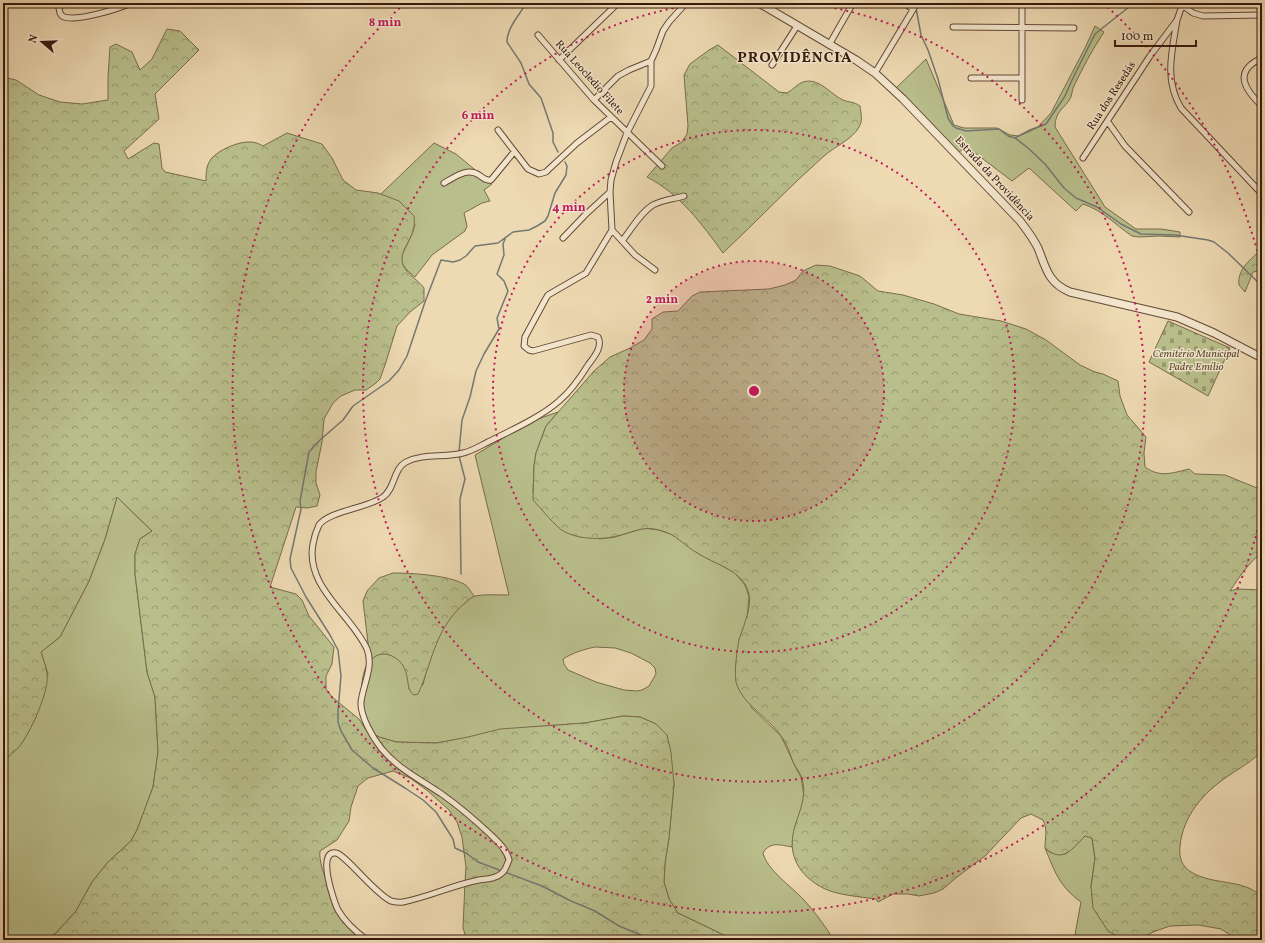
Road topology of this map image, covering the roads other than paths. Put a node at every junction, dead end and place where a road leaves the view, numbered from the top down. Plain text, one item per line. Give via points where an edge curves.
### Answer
1 (58, 3) edge
2 (131, 3) edge
3 (618, 3) edge
4 (686, 3) edge
5 (759, 3) edge
6 (853, 3) edge
7 (904, 3) edge
8 (1022, 3) edge
9 (1183, 4) edge
10 (915, 6) edge
11 (1262, 15) edge
12 (1177, 20) junction
13 (797, 26) junction
14 (953, 27) dead end
15 (1022, 28) junction
16 (1074, 28) dead end
17 (538, 35) dead end
18 (830, 45) junction
19 (1262, 58) edge
20 (559, 60) junction
21 (651, 62) junction
22 (772, 65) dead end
23 (874, 73) junction
24 (971, 78) dead end
25 (1022, 78) junction
26 (594, 100) junction
27 (1022, 100) dead end
28 (1262, 106) edge
29 (610, 117) junction
30 (1108, 122) junction
31 (498, 130) dead end
32 (627, 133) junction
33 (514, 152) junction
34 (1083, 158) dead end
35 (662, 166) dead end
36 (444, 183) dead end
37 (610, 192) junction
38 (1262, 194) edge
39 (684, 196) dead end
40 (1189, 212) dead end
41 (612, 230) junction
42 (563, 238) dead end
43 (622, 241) junction
44 (655, 270) dead end
45 (1262, 358) edge
46 (367, 940) edge

1 - 2 street via 62,16 70,19 105,12
3 - 20 street
4 - 21 street via 665,27
5 - 13 street, Estrada da Providência
6 - 18 street
7 - 10 street
8 - 15 street
9 - 11 street via 1193,12 1209,16
9 - 12 street, Rua dos Resedás
10 - 23 street
12 - 30 street, Rua dos Resedás via 1150,56
12 - 38 street via 1170,76 1176,101
13 - 18 street, Estrada da Providência
13 - 22 street
14 - 15 street
15 - 16 street
15 - 25 street
17 - 20 street, Rua Leocledio Filete
18 - 23 street, Estrada da Providência
19 - 28 street via 1249,66 1244,76 1246,88
20 - 26 street, Rua Leocledio Filete
21 - 26 street via 624,72
21 - 32 street via 651,86
23 - 45 street, Estrada da Providência via 904,99 1020,222 1033,239 1049,275 1059,286 1070,292 1177,317
24 - 25 street
25 - 27 street
26 - 29 street, Rua Leocledio Filete
29 - 32 street, Rua Leocledio Filete
29 - 33 street via 546,172 536,173
30 - 34 street, Rua dos Resedás
30 - 40 street via 1125,146
31 - 33 street
32 - 35 street, Rua Leocledio Filete
32 - 37 street via 614,170
33 - 36 street via 489,180 474,172 467,172
37 - 41 street
37 - 42 street
39 - 43 street via 653,205
41 - 43 street
41 - 46 street via 589,270 548,295 524,342 524,346 533,351 591,335 598,337 599,348 570,392 550,409 469,451 414,458 404,462 385,496 376,502 324,520 314,537 312,553 315,570 322,586 363,641 368,652 369,668 361,705 369,730 379,746 398,766 475,820 500,845 509,860 502,873 493,878 469,882 400,903 386,898 342,856 332,854 328,857 327,868 334,902 346,920
43 - 44 street

